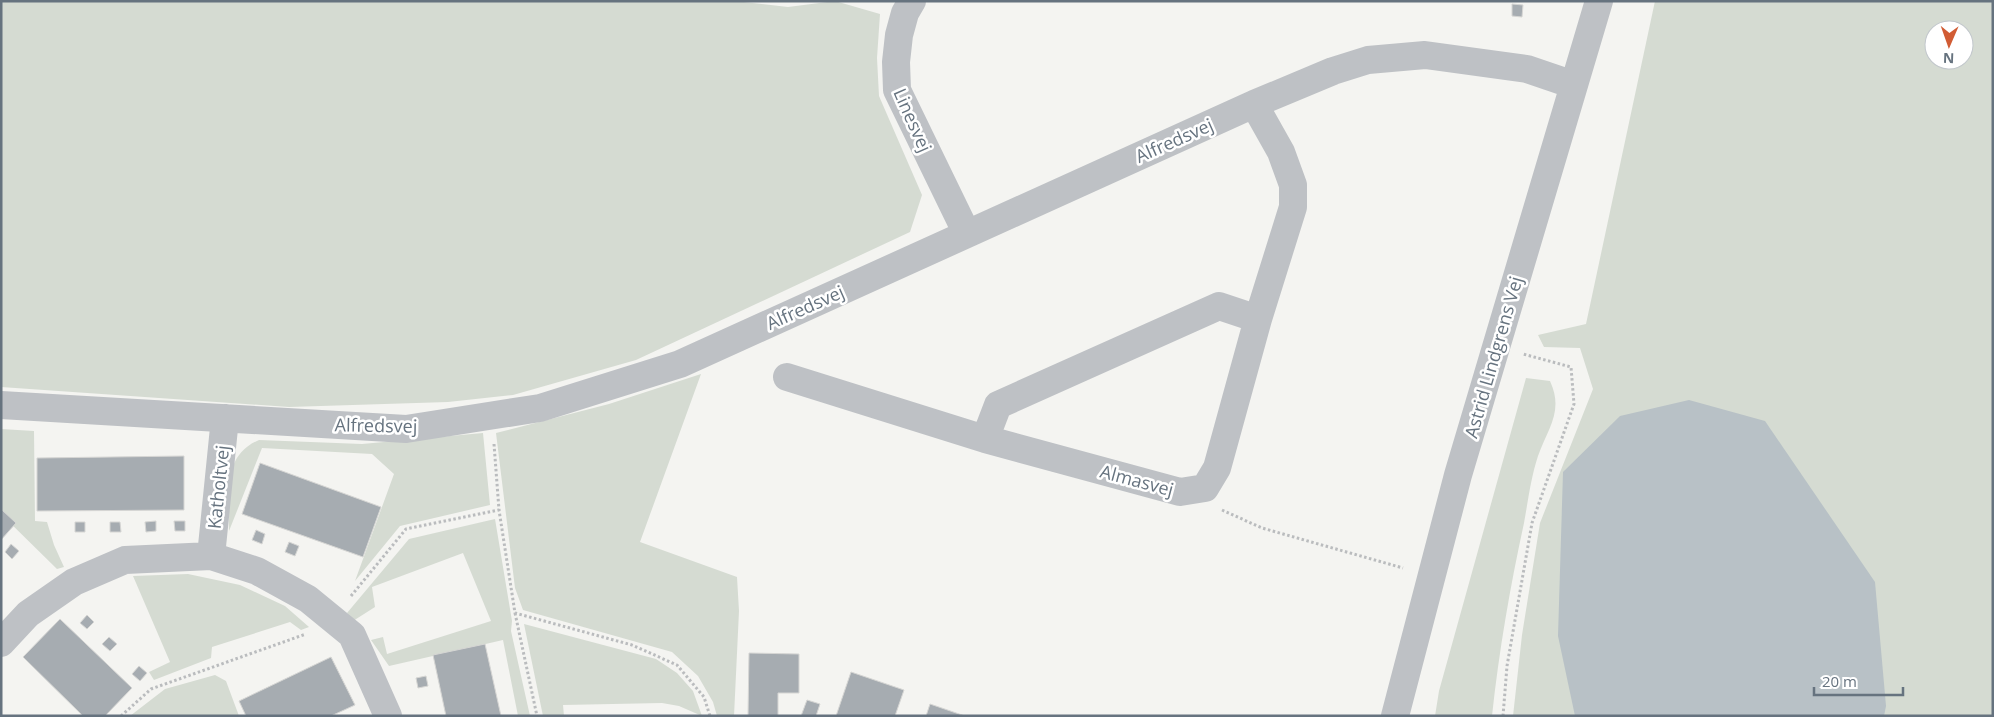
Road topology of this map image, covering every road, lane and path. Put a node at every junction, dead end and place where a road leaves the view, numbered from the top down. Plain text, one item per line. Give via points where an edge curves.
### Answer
1 (912, 1) edge
2 (1599, 1) edge
3 (1574, 85) junction
4 (1254, 104) junction
5 (967, 234) junction
6 (1258, 319) junction
7 (1496, 347) junction
8 (787, 377) dead end
9 (1, 405) edge
10 (492, 416) junction
11 (225, 418) junction
12 (985, 439) junction
13 (1205, 488) junction
14 (211, 556) junction
15 (1431, 575) junction
16 (515, 613) junction
17 (1, 643) edge
18 (388, 716) edge
19 (537, 716) edge
20 (710, 716) edge
21 (1395, 716) edge
22 (1503, 716) edge

1 - 5 street, Linesvej via 899,35 897,90
2 - 3 street, Astrid Lindgrens Vej
3 - 4 street, Alfredsvej via 1527,69 1425,55 1368,60 1332,71
3 - 7 street, Astrid Lindgrens Vej
4 - 5 street, Alfredsvej
4 - 6 street via 1281,152 1293,186 1293,207
5 - 10 street, Alfredsvej via 680,364 540,408
6 - 12 street via 1219,306 998,406
6 - 13 street via 1217,468
7 - 15 street, Astrid Lindgrens Vej
7 - 22 path via 1571,367 1574,404 1532,523 1507,666
8 - 12 street, Almasvej
9 - 11 street, Alfredsvej
10 - 11 street, Alfredsvej via 406,430
10 - 16 path via 499,510
11 - 14 street, Katholtvej
12 - 13 street, Almasvej via 1180,492
13 - 15 path via 1218,509 1262,528
14 - 17 street via 125,560 74,582 28,614
14 - 18 street via 257,571 308,599 352,634
15 - 21 street, Astrid Lindgrens Vej
16 - 19 path
16 - 20 path via 632,645 677,665 704,697

